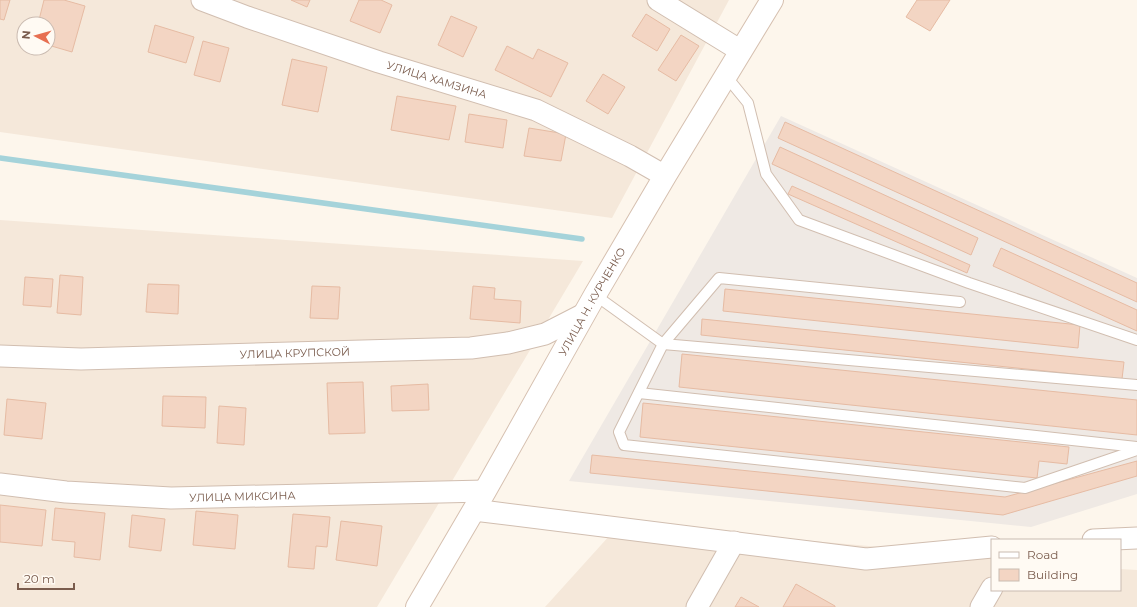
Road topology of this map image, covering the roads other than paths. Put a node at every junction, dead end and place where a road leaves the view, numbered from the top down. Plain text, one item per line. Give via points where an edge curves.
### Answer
1 (202, 0) edge
2 (658, 0) edge
3 (772, 0) edge
4 (741, 51) junction
5 (726, 76) junction
6 (665, 176) junction
7 (595, 295) junction
8 (960, 302) dead end
9 (584, 314) junction
10 (1137, 340) edge
11 (663, 344) junction
12 (0, 356) edge
13 (1137, 385) edge
14 (639, 393) junction
15 (1137, 449) edge
16 (0, 484) edge
17 (485, 491) junction
18 (474, 510) junction
19 (1137, 538) edge
20 (1115, 539) edge
21 (734, 542) junction
22 (991, 547) edge
23 (991, 590) edge
24 (417, 607) edge
25 (697, 607) edge
26 (981, 607) edge

1 - 6 street, УЛИЦА ХАМЗИНА via 379,62 536,110
2 - 4 street
3 - 4 main road, УЛИЦА Н. КУРЧЕНКО
4 - 5 main road, УЛИЦА Н. КУРЧЕНКО
5 - 6 main road, УЛИЦА Н. КУРЧЕНКО
5 - 10 lane via 748,103 766,174 799,220 969,283
6 - 7 main road, УЛИЦА Н. КУРЧЕНКО
7 - 9 main road, УЛИЦА Н. КУРЧЕНКО
7 - 11 lane
8 - 11 lane via 719,278
9 - 12 street, УЛИЦА КРУПСКОЙ via 545,334 471,348 88,359
9 - 17 main road, УЛИЦА Н. КУРЧЕНКО
11 - 13 lane
11 - 14 lane
14 - 15 lane
14 - 15 lane via 619,432 624,445 1025,488
16 - 17 street, УЛИЦА МИКСИНА via 66,492 171,498
17 - 18 main road, УЛИЦА Н. КУРЧЕНКО
18 - 21 street
18 - 24 main road, УЛИЦА Н. КУРЧЕНКО
19 - 20 street
21 - 22 street via 866,559
21 - 25 street
23 - 26 street

